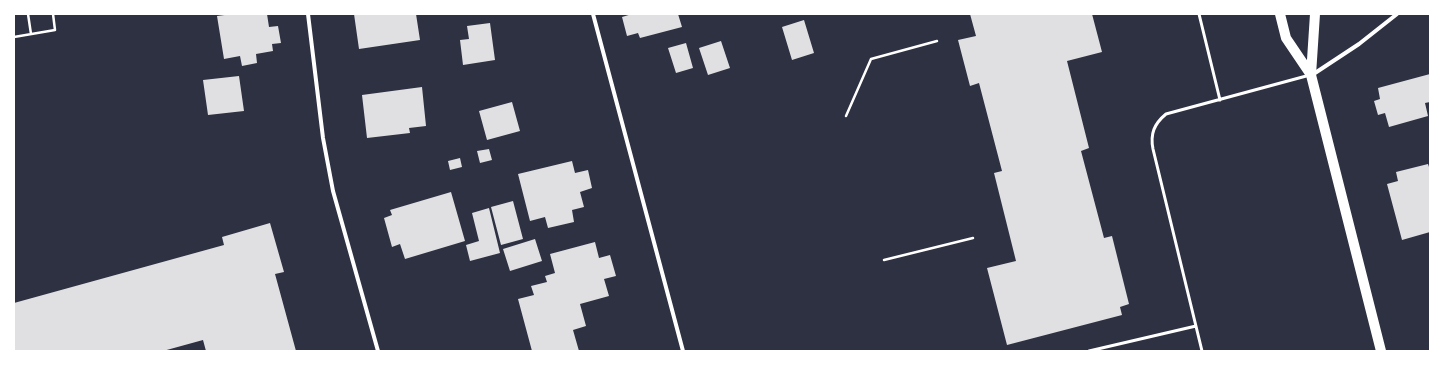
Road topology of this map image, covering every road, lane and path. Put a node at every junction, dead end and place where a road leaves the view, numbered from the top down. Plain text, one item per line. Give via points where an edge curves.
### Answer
1 (28, 14) edge
2 (53, 14) edge
3 (308, 14) edge
4 (593, 14) edge
5 (1199, 14) edge
6 (1280, 14) edge
7 (1315, 14) edge
8 (1397, 14) edge
9 (31, 34) junction
10 (14, 37) edge
11 (937, 41) dead end
12 (1311, 75) junction
13 (1220, 100) junction
14 (846, 116) dead end
15 (973, 238) dead end
16 (884, 260) dead end
17 (1196, 326) junction
18 (378, 351) edge
19 (683, 351) edge
20 (1089, 351) edge
21 (1202, 351) edge
22 (1381, 351) edge

1 - 9 path
2 - 9 path via 56,30
3 - 18 street via 323,138 333,191
4 - 19 street
5 - 13 lane
6 - 12 main road via 1286,38
7 - 12 main road
8 - 12 street via 1359,44
9 - 10 path
11 - 14 path via 872,59
12 - 13 lane
12 - 22 main road
13 - 17 lane via 1166,114 1158,121 1151,140
15 - 16 path
17 - 20 lane
17 - 21 lane

